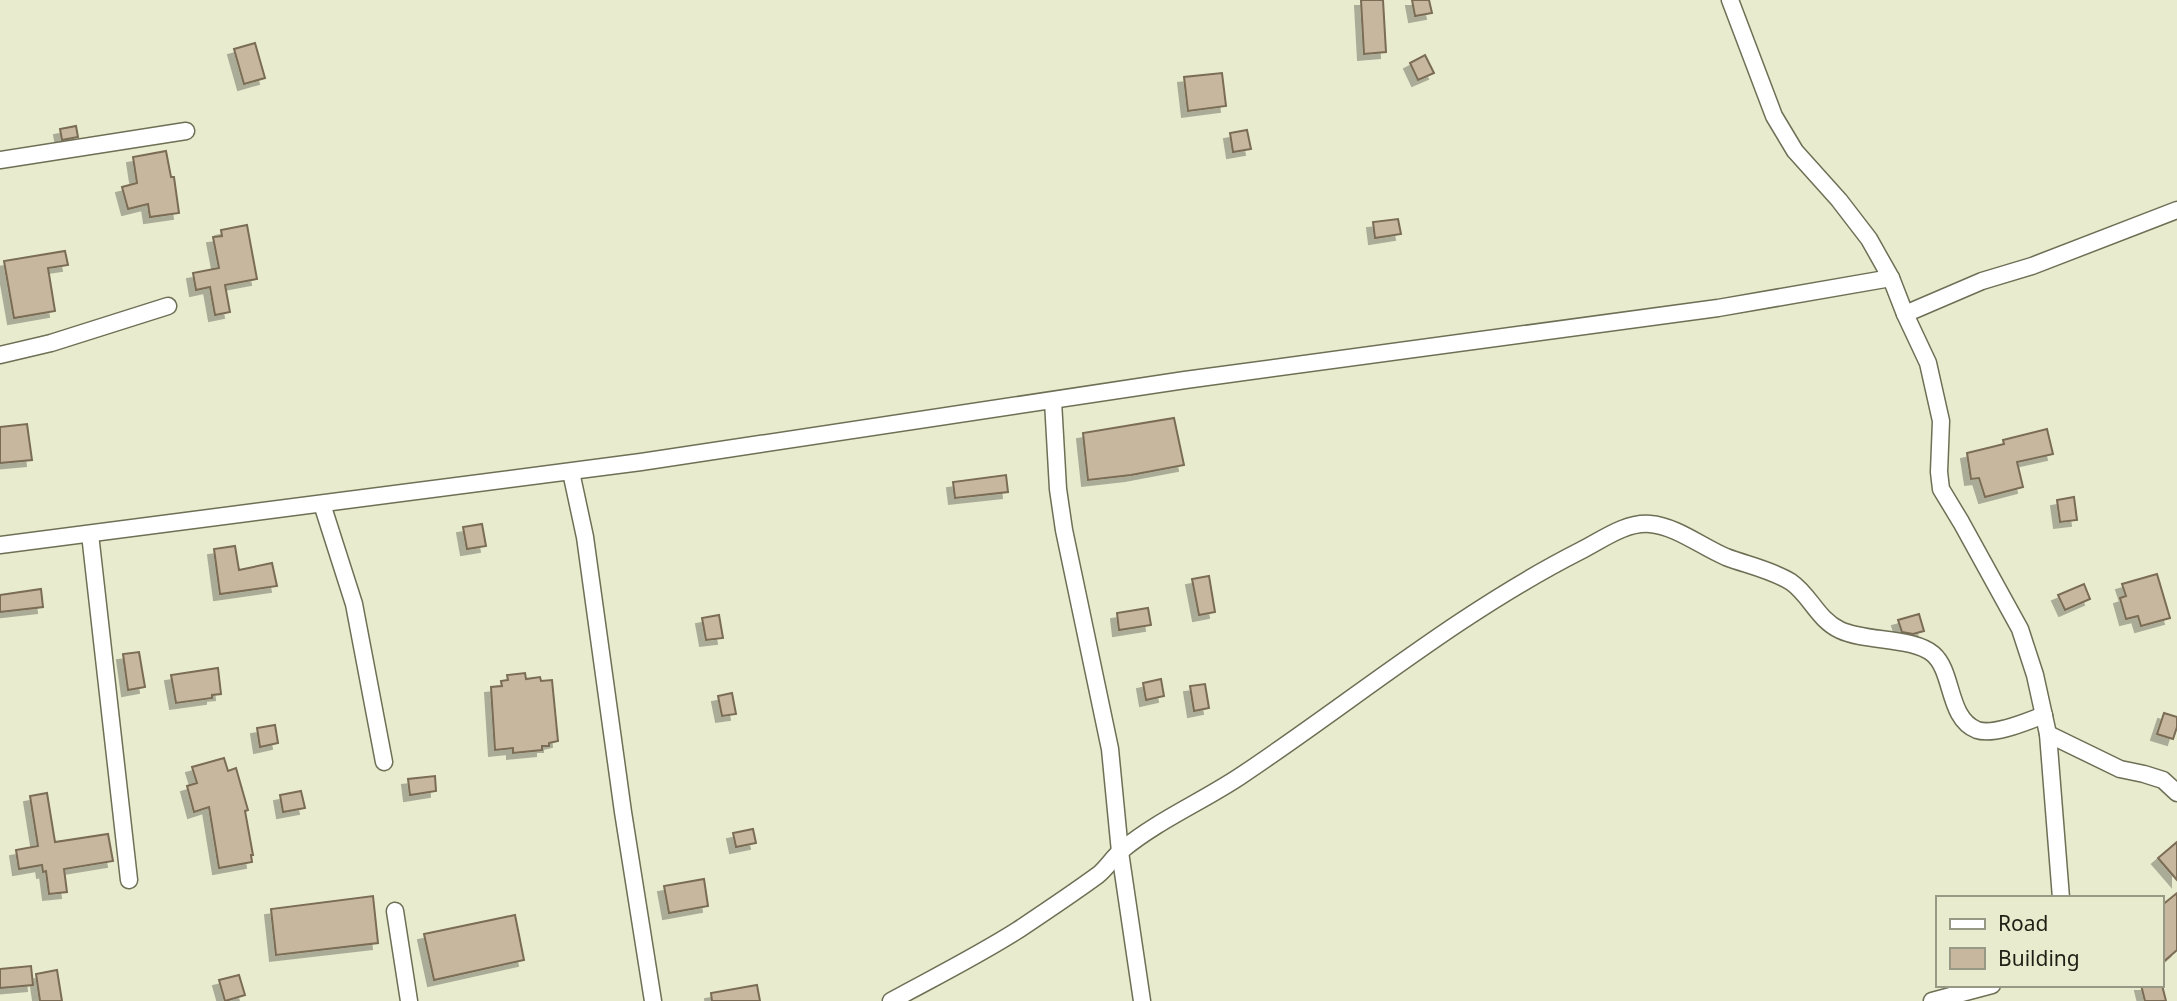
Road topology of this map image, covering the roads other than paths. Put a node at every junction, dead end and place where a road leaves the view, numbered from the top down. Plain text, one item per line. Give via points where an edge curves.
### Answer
1 (1730, 0) edge
2 (186, 131) dead end
3 (0, 160) edge
4 (2177, 210) edge
5 (1891, 278) junction
6 (168, 306) dead end
7 (1905, 314) junction
8 (0, 355) edge
9 (1053, 401) junction
10 (571, 472) junction
11 (322, 504) junction
12 (90, 534) junction
13 (0, 545) edge
14 (2044, 715) junction
15 (2048, 734) junction
16 (384, 762) dead end
17 (2177, 793) edge
18 (1120, 852) junction
19 (129, 880) dead end
20 (2061, 896) edge
21 (395, 911) dead end
22 (1984, 987) edge
23 (409, 1001) edge
24 (653, 1001) edge
25 (891, 1001) edge
26 (1142, 1001) edge
27 (1931, 1001) edge

1 - 5 street via 1774,116 1795,151 1869,239
2 - 3 street
4 - 7 street
5 - 7 street
5 - 9 street via 1732,306
6 - 8 street
7 - 14 street via 1928,363 1941,421 1941,489 2020,629
9 - 10 street
9 - 18 street via 1060,503 1110,749
10 - 11 street
10 - 24 street via 585,537
11 - 12 street
11 - 16 street via 354,604
12 - 13 street
12 - 19 street
14 - 15 street
14 - 18 street via 1978,731 1957,709 1939,661 1931,652 1908,643 1846,633 1821,616 1792,583 1684,535 1652,524 1629,526 1540,571 1454,624 1298,736
15 - 17 street via 2120,769 2163,780
15 - 20 street
18 - 25 street via 1101,872 1016,932
18 - 26 street
21 - 23 street
22 - 27 street

